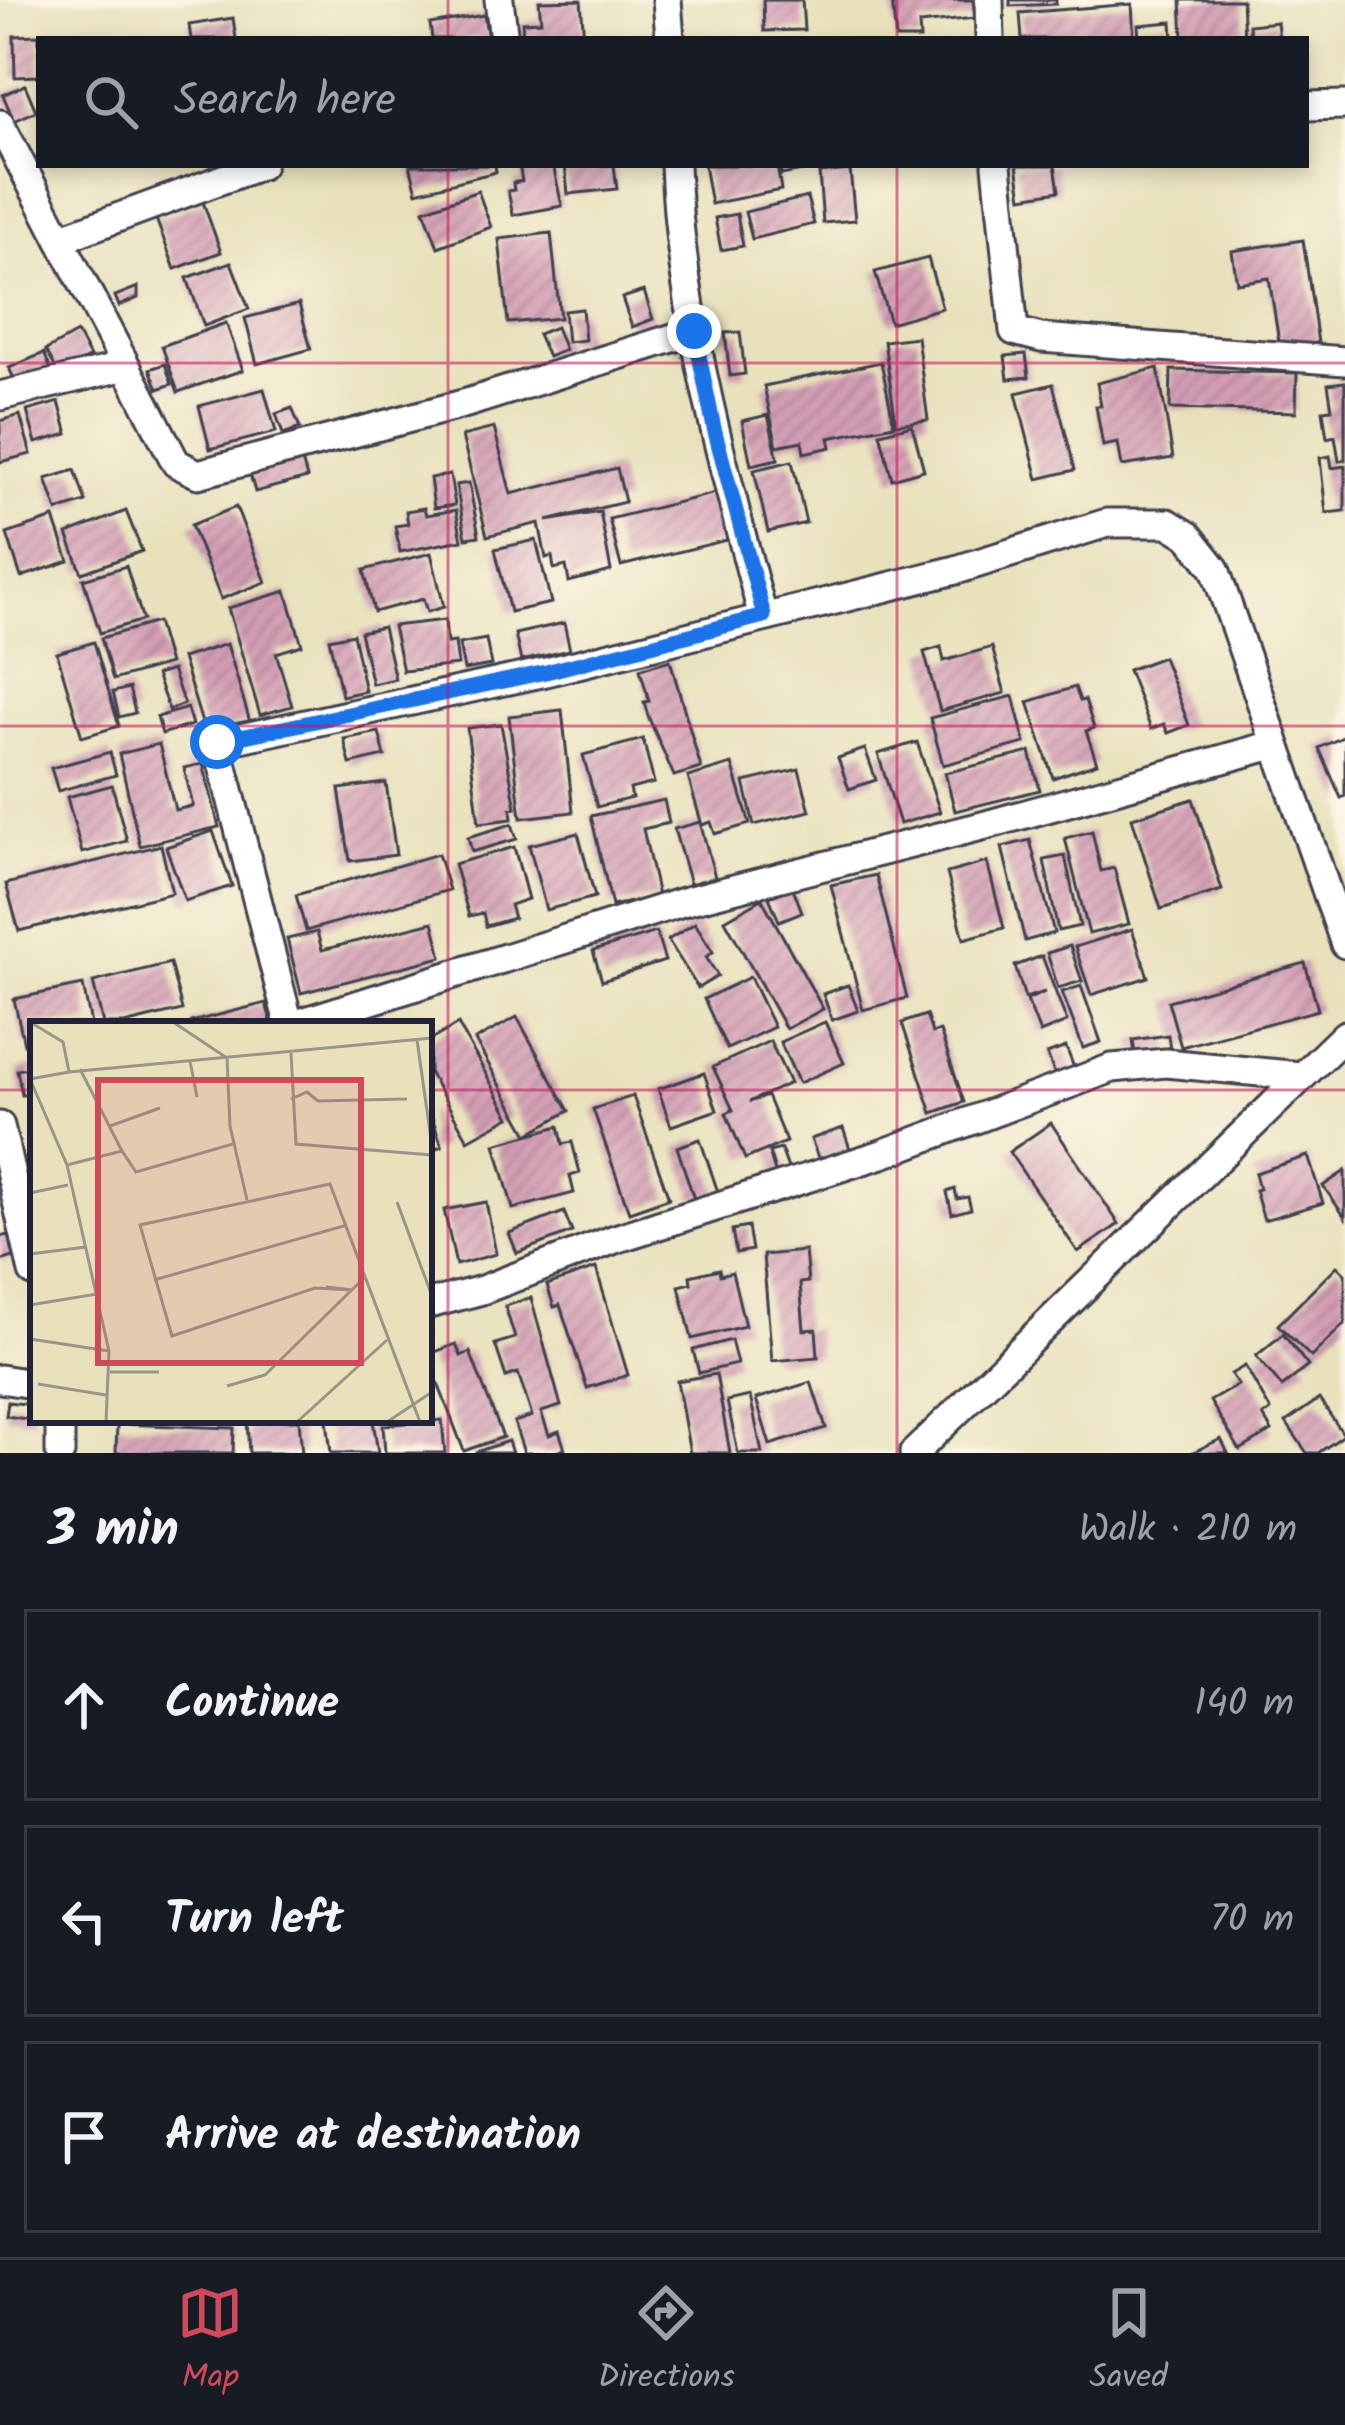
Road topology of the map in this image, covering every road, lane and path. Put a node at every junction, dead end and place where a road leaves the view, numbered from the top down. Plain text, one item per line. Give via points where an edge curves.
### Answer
1 (499, 0) edge
2 (668, 0) edge
3 (989, 0) edge
4 (504, 36) edge
5 (670, 36) edge
6 (990, 36) edge
7 (1345, 105) edge
8 (1309, 106) edge
9 (0, 124) edge
10 (254, 168) edge
11 (675, 168) edge
12 (997, 168) edge
13 (60, 239) junction
14 (694, 331) junction
15 (1345, 361) edge
16 (126, 366) junction
17 (0, 396) edge
18 (764, 616) junction
19 (1273, 745) junction
20 (1345, 944) edge
21 (291, 1021) edge
22 (302, 1021) edge
23 (1345, 1035) edge
24 (1301, 1076) junction
25 (0, 1126) edge
26 (30, 1259) edge
27 (432, 1303) edge
28 (0, 1379) edge
29 (30, 1384) edge
30 (914, 1453) edge

1 - 4 street
2 - 5 street
3 - 6 street
7 - 8 street
9 - 13 street
10 - 13 street
11 - 14 street
12 - 15 street via 1014,331
13 - 16 street
14 - 16 street via 467,403 197,474 176,463
14 - 18 street
16 - 17 street
18 - 19 street via 1107,523 1168,523 1215,569
18 - 21 street via 217,742
19 - 20 street
19 - 22 street via 686,901
23 - 24 street
24 - 27 street via 1166,1063 1112,1068 882,1154
24 - 30 street
25 - 26 street
28 - 29 street

